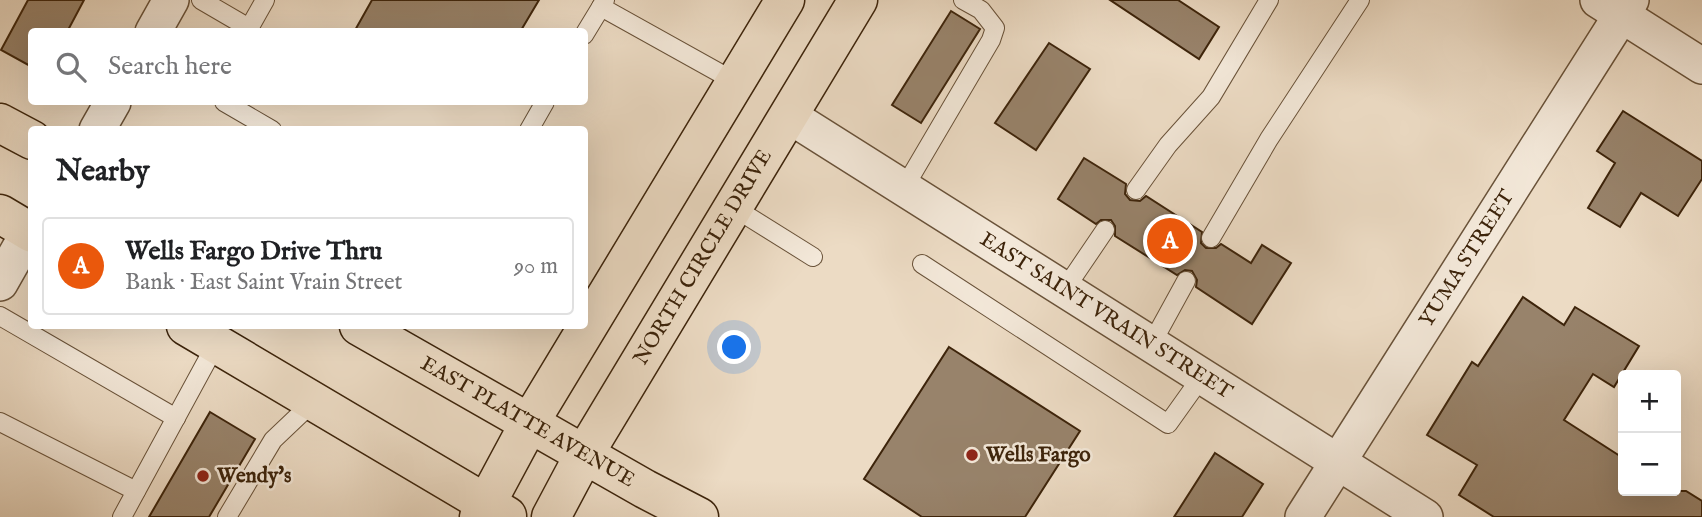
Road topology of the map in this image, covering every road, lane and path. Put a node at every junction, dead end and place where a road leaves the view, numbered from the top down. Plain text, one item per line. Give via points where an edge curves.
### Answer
1 (171, 0) edge
2 (201, 0) edge
3 (265, 0) edge
4 (785, 0) edge
5 (858, 0) edge
6 (963, 0) edge
7 (1269, 0) edge
8 (1360, 0) edge
9 (603, 4) edge
10 (1617, 5) edge
11 (155, 28) edge
12 (245, 28) edge
13 (249, 28) edge
14 (588, 28) edge
15 (1702, 66) edge
16 (734, 82) junction
17 (111, 105) edge
18 (229, 105) edge
19 (543, 105) edge
20 (788, 115) junction
21 (0, 122) edge
22 (99, 126) edge
23 (265, 126) edge
24 (531, 126) edge
25 (28, 138) edge
26 (904, 188) junction
27 (1136, 190) dead end
28 (733, 207) junction
29 (20, 227) edge
30 (1105, 230) dead end
31 (1211, 238) dead end
32 (813, 257) dead end
33 (922, 264) dead end
34 (1186, 281) dead end
35 (0, 283) edge
36 (1065, 289) junction
37 (0, 316) edge
38 (588, 325) edge
39 (364, 329) edge
40 (586, 329) edge
41 (201, 335) edge
42 (1152, 343) junction
43 (1203, 375) junction
44 (313, 402) junction
45 (176, 418) junction
46 (0, 422) edge
47 (530, 422) junction
48 (585, 453) junction
49 (1339, 461) junction
50 (136, 491) junction
51 (492, 513) edge
52 (122, 517) edge
53 (227, 517) edge
54 (551, 517) edge
55 (699, 517) edge
56 (1303, 517) edge
57 (1425, 517) edge

1 - 11 street
2 - 12 lane
3 - 13 lane
4 - 16 main road
5 - 20 main road, NORTH CIRCLE DRIVE
6 - 26 lane via 981,10 995,28
7 - 27 lane via 1211,97
8 - 31 lane
9 - 14 lane
9 - 16 lane
10 - 15 street
10 - 49 street, YUMA STREET
16 - 38 main road
17 - 22 street
18 - 23 lane
19 - 24 lane
20 - 26 street, EAST SAINT VRAIN STREET
20 - 28 main road, NORTH CIRCLE DRIVE
21 - 25 main road
26 - 36 street, EAST SAINT VRAIN STREET
28 - 32 lane
28 - 48 main road, NORTH CIRCLE DRIVE
29 - 35 street
30 - 36 lane
33 - 43 lane via 1168,424
34 - 42 lane
36 - 42 street, EAST SAINT VRAIN STREET
37 - 45 lane
39 - 47 main road, EAST PLATTE AVENUE
40 - 47 main road
41 - 44 main road
41 - 45 lane
42 - 43 street, EAST SAINT VRAIN STREET
43 - 49 street, EAST SAINT VRAIN STREET
44 - 51 main road
44 - 53 lane via 273,440
45 - 50 lane
46 - 50 lane
47 - 48 main road, EAST PLATTE AVENUE
47 - 51 main road
48 - 54 main road, NORTH CIRCLE DRIVE
48 - 55 main road, EAST PLATTE AVENUE
49 - 56 street, YUMA STREET
49 - 57 street, EAST SAINT VRAIN STREET
50 - 52 lane

